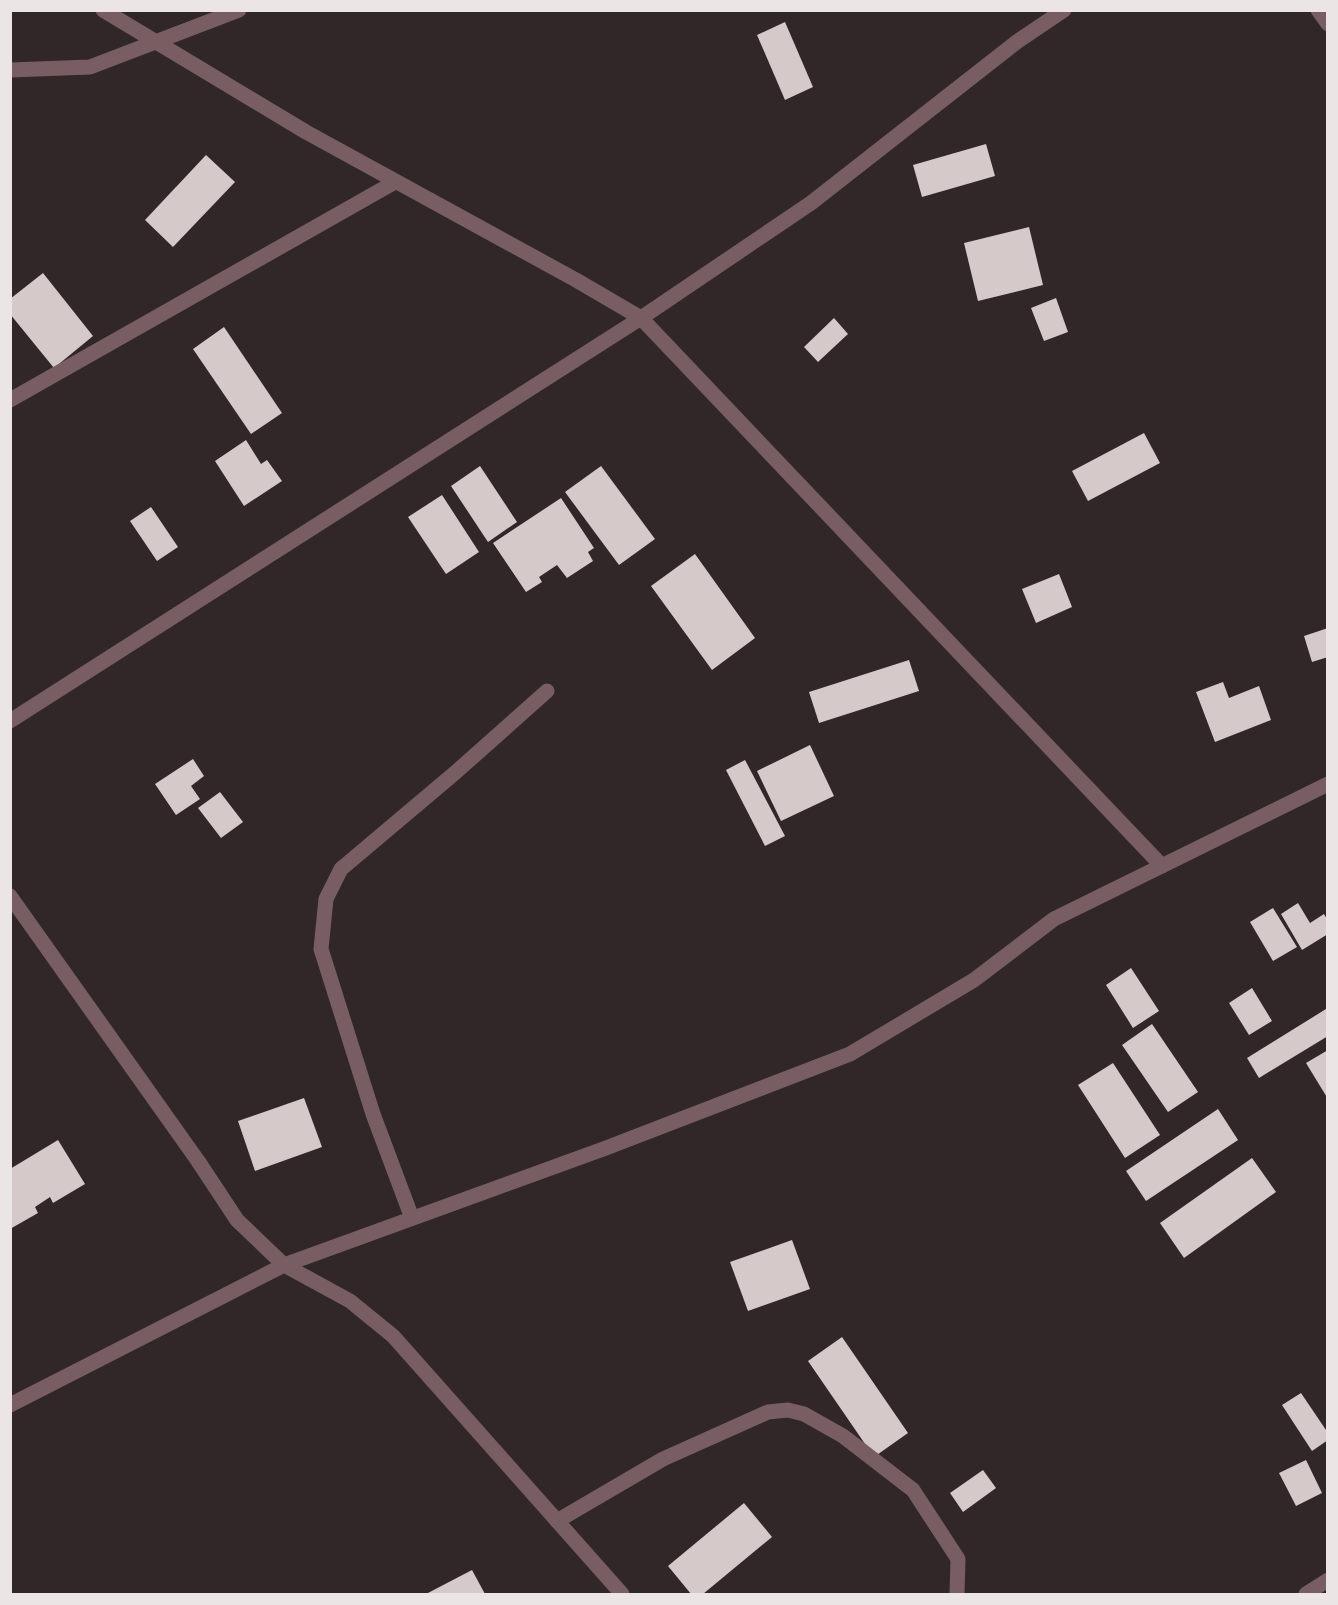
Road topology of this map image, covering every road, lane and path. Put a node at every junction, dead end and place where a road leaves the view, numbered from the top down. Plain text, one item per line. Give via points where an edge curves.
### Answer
1 (103, 10) edge
2 (239, 10) edge
3 (1064, 10) edge
4 (1317, 10) edge
5 (1328, 24) edge
6 (155, 42) junction
7 (10, 70) edge
8 (395, 182) junction
9 (641, 318) junction
10 (10, 400) edge
11 (546, 691) dead end
12 (10, 721) edge
13 (1328, 784) edge
14 (1162, 866) junction
15 (10, 896) edge
16 (412, 1218) junction
17 (284, 1265) junction
18 (10, 1405) edge
19 (557, 1521) junction
20 (1328, 1580) edge
21 (622, 1594) edge
22 (957, 1594) edge
23 (1306, 1594) edge

1 - 6 street
2 - 6 street
3 - 9 street via 1018,40 812,203
4 - 5 street
6 - 7 street via 90,67
6 - 8 street
8 - 9 street
8 - 10 street
9 - 12 street
9 - 14 street
11 - 16 street via 341,869 326,899 321,949 373,1114
13 - 14 street
14 - 16 street via 1054,919 974,980 850,1054
15 - 17 street via 237,1221
16 - 17 street
17 - 18 street
17 - 19 street via 350,1301 393,1336
19 - 21 street
19 - 22 street via 663,1459 768,1412 788,1410 804,1414 843,1436 913,1490 958,1559
20 - 23 street

